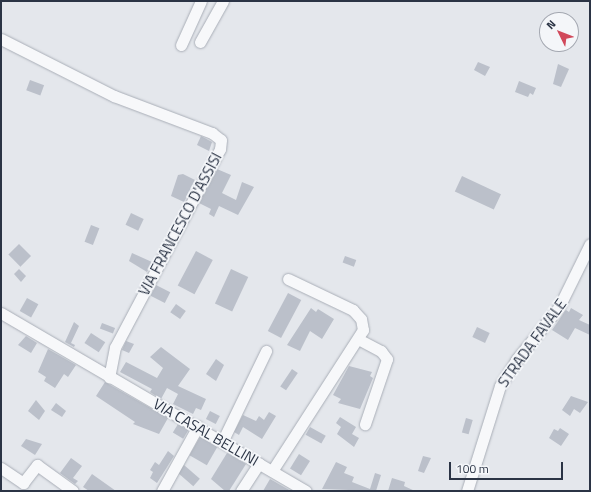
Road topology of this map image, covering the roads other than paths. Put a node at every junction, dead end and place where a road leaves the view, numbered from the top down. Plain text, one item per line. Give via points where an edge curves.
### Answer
1 (201, 1) edge
2 (223, 1) edge
3 (196, 12) junction
4 (212, 20) junction
5 (1, 39) edge
6 (200, 42) dead end
7 (180, 45) dead end
8 (590, 244) edge
9 (288, 279) dead end
10 (1, 313) edge
11 (358, 339) junction
12 (266, 351) dead end
13 (107, 376) junction
14 (365, 424) dead end
15 (198, 426) junction
16 (223, 440) junction
17 (258, 463) junction
18 (1, 468) edge
19 (272, 471) junction
20 (303, 490) edge
21 (73, 491) edge
22 (162, 491) edge
23 (241, 491) edge
24 (467, 491) edge

1 - 3 street
2 - 4 street
3 - 4 street
3 - 7 street
4 - 6 street
5 - 13 street, VIA FRANCESCO D'ASSISI via 114,96 198,127 221,140 220,149 114,347
8 - 24 street, STRADA FAVALE via 559,307 516,360 500,386
9 - 11 street via 356,312 363,327
10 - 13 street, VIA CASAL BELLINI
11 - 14 street via 381,351 387,358
11 - 19 street
12 - 16 street
13 - 15 street, VIA CASAL BELLINI
15 - 16 street, VIA CASAL BELLINI
15 - 22 street
16 - 17 street, VIA CASAL BELLINI
17 - 19 street, VIA CASAL BELLINI
17 - 23 street
18 - 21 street via 23,483 37,465
19 - 20 street, VIA CASAL BELLINI

